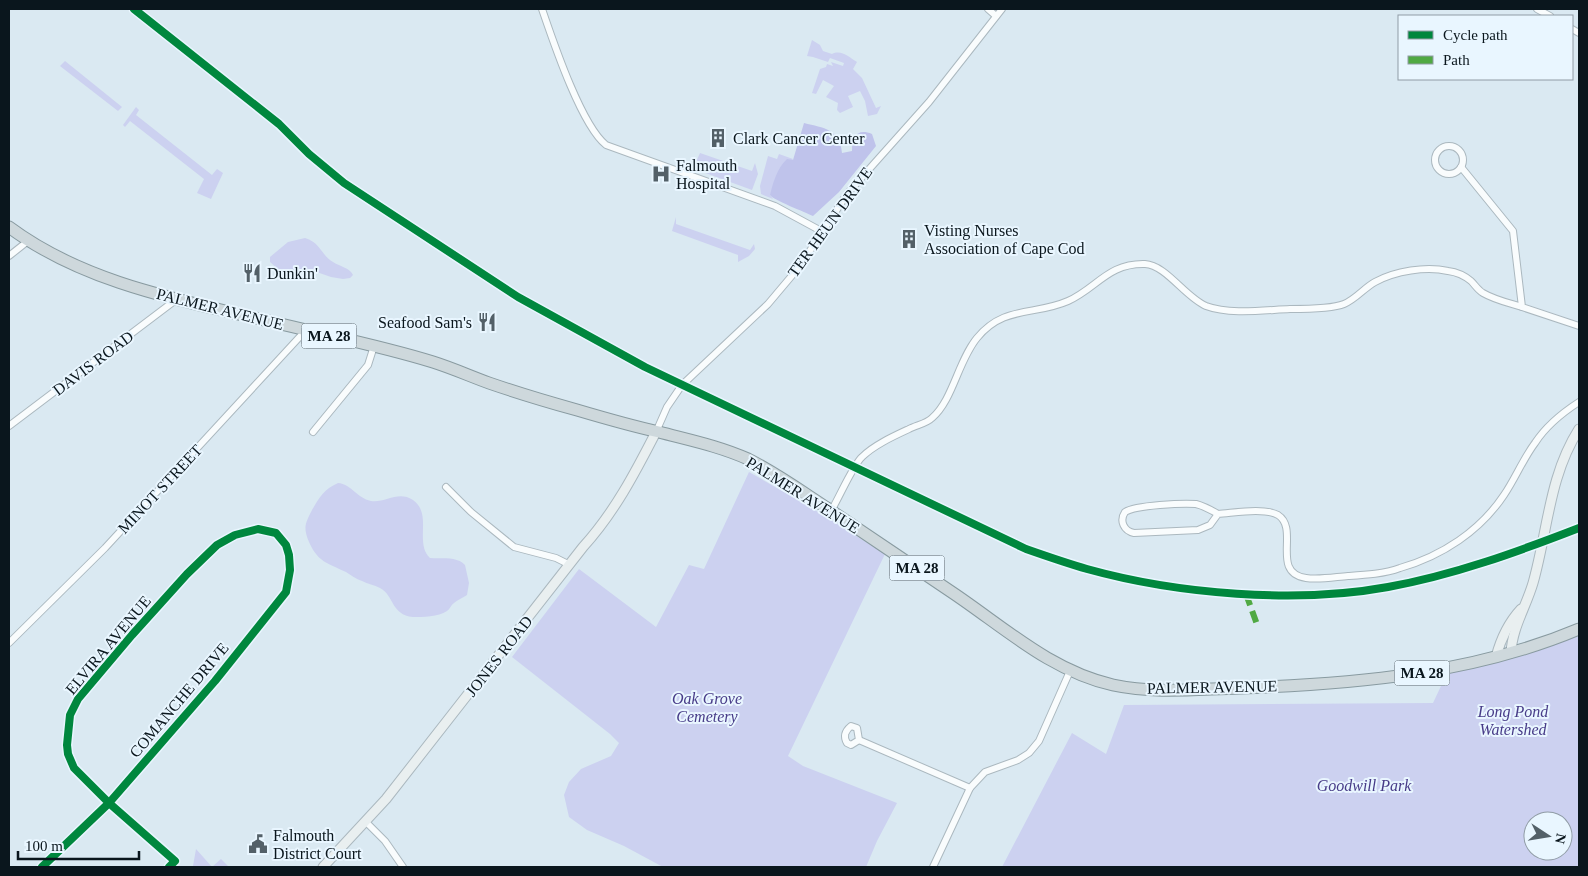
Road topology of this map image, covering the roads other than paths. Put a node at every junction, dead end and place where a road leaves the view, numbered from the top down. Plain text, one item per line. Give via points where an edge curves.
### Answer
1 (542, 9) edge
2 (988, 9) edge
3 (1002, 9) edge
4 (1537, 9) edge
5 (1548, 15) edge
6 (996, 16) junction
7 (1461, 167) junction
8 (9, 227) edge
9 (823, 232) junction
10 (28, 241) junction
11 (9, 256) edge
12 (176, 299) junction
13 (1522, 308) junction
14 (1579, 326) edge
15 (306, 330) junction
16 (374, 346) junction
17 (1579, 402) edge
18 (9, 426) edge
19 (1579, 429) edge
20 (314, 432) dead end
21 (656, 432) junction
22 (446, 488) dead end
23 (831, 511) junction
24 (1218, 514) junction
25 (276, 533) joint
26 (570, 564) junction
27 (1526, 603) junction
28 (1579, 629) edge
29 (9, 643) edge
30 (1511, 652) junction
31 (1496, 656) junction
32 (1070, 671) junction
33 (859, 740) dead end
34 (970, 788) junction
35 (109, 803) junction
36 (366, 822) junction
37 (42, 867) edge
38 (170, 867) edge
39 (323, 867) edge
40 (403, 867) edge
41 (933, 867) edge

1 - 9 street via 587,118 606,145 775,206
2 - 6 street
3 - 6 street, TER HEUN DRIVE
4 - 5 street
6 - 9 street, TER HEUN DRIVE via 924,108 847,194
7 - 7 street via 1451,173 1441,171 1436,164 1438,150 1446,146 1457,148 1462,155
7 - 13 street via 1512,231
8 - 10 highway, PALMER AVENUE / MA 28
9 - 21 street, TER HEUN DRIVE via 768,304 682,385
10 - 11 street
10 - 12 highway, PALMER AVENUE / MA 28 via 78,267
12 - 15 highway, PALMER AVENUE / MA 28
12 - 18 street, DAVIS ROAD
13 - 14 street
13 - 23 street via 1480,292 1470,280 1458,274 1429,269 1374,283 1342,305 1228,310 1204,305 1190,297 1159,268 1148,264 1121,267 1068,301 1002,317 987,328 970,349 946,400 932,418 861,458
15 - 16 highway, PALMER AVENUE / MA 28
15 - 29 street, MINOT STREET via 104,548
16 - 20 street via 368,365
16 - 21 highway, PALMER AVENUE / MA 28
17 - 24 street via 1544,431 1504,496 1479,524 1443,551 1399,569 1332,578 1306,578 1292,572 1286,553 1288,533 1278,516 1259,511
19 - 27 main road via 1561,463
21 - 23 highway, PALMER AVENUE / MA 28 via 708,444 749,460
21 - 26 main road, JONES ROAD via 613,511
22 - 26 street via 514,547
23 - 32 highway, PALMER AVENUE / MA 28 via 1026,646
24 - 24 street via 1201,505 1173,505 1134,508 1125,512 1122,520 1130,532 1198,530 1210,525
25 - 35 street, COMANCHE DRIVE via 286,545 289,555 286,592 215,681
25 - 35 street, ELVIRA AVENUE via 258,529 235,535 217,545 187,574 78,699 70,715 68,754 74,768
26 - 36 main road, JONES ROAD
27 - 30 main road via 1513,633
27 - 31 main road via 1512,618
28 - 30 highway, MA 28
30 - 31 highway, MA 28
31 - 32 highway, PALMER AVENUE / MA 28 via 1466,665 1362,681 1198,690 1127,687 1096,681
32 - 34 street via 1039,741 1030,753 985,772
33 - 34 street
34 - 41 street
35 - 37 street, COMANCHE DRIVE
35 - 38 street, ELVIRA AVENUE via 175,861
36 - 39 main road, JONES ROAD
36 - 40 street via 385,841

